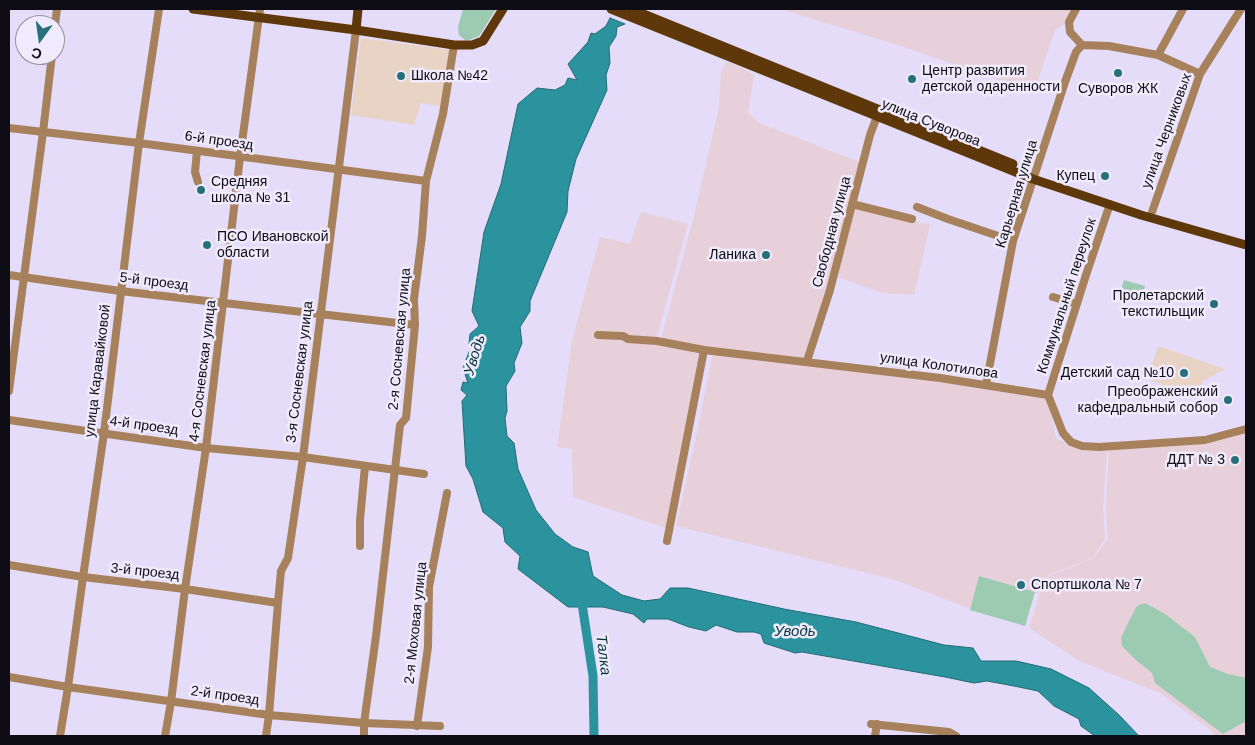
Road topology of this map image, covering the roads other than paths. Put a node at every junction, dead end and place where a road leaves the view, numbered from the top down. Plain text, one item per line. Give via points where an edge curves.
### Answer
1 (159, 9) edge
2 (193, 9) edge
3 (358, 9) edge
4 (503, 9) edge
5 (611, 9) edge
6 (631, 9) edge
7 (1076, 9) edge
8 (1183, 9) edge
9 (1241, 9) edge
10 (260, 13) edge
11 (649, 20) junction
12 (356, 30) junction
13 (1082, 44) junction
14 (454, 45) junction
15 (1158, 55) junction
16 (51, 65) edge
17 (1200, 74) junction
18 (878, 113) junction
19 (9, 128) edge
20 (43, 132) junction
21 (139, 143) junction
22 (197, 151) junction
23 (240, 157) junction
24 (338, 169) junction
25 (1034, 176) junction
26 (426, 181) junction
27 (198, 182) dead end
28 (852, 204) junction
29 (1110, 204) junction
30 (917, 207) dead end
31 (1152, 212) junction
32 (912, 219) dead end
33 (1013, 240) junction
34 (1246, 240) edge
35 (1246, 245) edge
36 (9, 275) edge
37 (24, 277) junction
38 (120, 291) junction
39 (1053, 297) dead end
40 (223, 303) junction
41 (1077, 304) junction
42 (321, 314) junction
43 (415, 325) junction
44 (598, 335) dead end
45 (704, 350) junction
46 (807, 361) junction
47 (986, 385) junction
48 (9, 391) edge
49 (1048, 394) junction
50 (9, 420) edge
51 (1246, 430) edge
52 (104, 433) junction
53 (206, 448) junction
54 (304, 457) junction
55 (365, 466) junction
56 (395, 470) junction
57 (424, 474) dead end
58 (446, 493) dead end
59 (667, 541) dead end
60 (360, 546) dead end
61 (9, 565) edge
62 (82, 577) junction
63 (185, 589) junction
64 (278, 603) junction
65 (9, 677) edge
66 (68, 687) junction
67 (171, 702) junction
68 (269, 715) junction
69 (364, 724) junction
70 (417, 726) junction
71 (440, 726) dead end
72 (60, 736) edge
73 (165, 736) edge
74 (266, 736) edge
75 (364, 736) edge
76 (875, 736) edge
77 (956, 736) edge

1 - 21 street, улица Каравайковой
2 - 10 main road
3 - 12 main road, 3-я Сосневская улица
4 - 14 main road via 483,41
5 - 11 main road, улица Суворова
6 - 11 main road, улица Суворова
7 - 13 street via 1069,22 1070,32
8 - 15 street
9 - 17 street, улица Черниковых
10 - 12 main road
10 - 23 street, 4-я Сосневская улица
11 - 18 main road, улица Суворова
12 - 14 main road
12 - 24 street, 3-я Сосневская улица
13 - 15 street
13 - 25 street, Карьерная улица via 1076,52
14 - 26 street, 2-я Сосневская улица via 443,114
15 - 17 street
16 - 20 street
17 - 31 street, улица Черниковых
18 - 25 main road, улица Суворова
18 - 28 street, Свободная улица
19 - 20 street, 6-й проезд
20 - 21 street, 6-й проезд
20 - 37 street
21 - 22 street, 6-й проезд
21 - 38 street, улица Каравайковой
22 - 23 street, 6-й проезд
22 - 27 street via 195,172
23 - 24 street, 6-й проезд
23 - 40 street, 4-я Сосневская улица
24 - 26 street, 6-й проезд
24 - 42 street, 3-я Сосневская улица
25 - 29 main road, улица Суворова
25 - 31 main road, улица Суворова
25 - 33 street, Карьерная улица
26 - 43 street, 2-я Сосневская улица via 414,298
28 - 32 street
28 - 46 street, Свободная улица via 830,290
29 - 35 main road, улица Суворова
29 - 41 street, Коммунальный переулок
30 - 33 street
31 - 34 main road, улица Суворова
33 - 47 street, Карьерная улица
36 - 37 street, 5-й проезд
37 - 38 street, 5-й проезд
37 - 48 street
38 - 40 street, 5-й проезд
38 - 52 street, улица Каравайковой
39 - 41 street
40 - 42 street, 5-й проезд
40 - 53 street, 4-я Сосневская улица
41 - 49 street, Коммунальный переулок
42 - 43 street, 5-й проезд
42 - 54 street, 3-я Сосневская улица
43 - 56 street, 2-я Сосневская улица via 406,418 400,425
44 - 45 street, улица Колотилова via 623,336
45 - 46 street, улица Колотилова
45 - 59 street
46 - 47 street, улица Колотилова
47 - 49 street, улица Колотилова
49 - 51 street via 1063,433 1070,442 1082,446 1205,440
50 - 52 street, 4-й проезд
52 - 53 street, 4-й проезд
52 - 62 street, улица Каравайковой
53 - 54 street, 4-й проезд
53 - 63 street, 4-я Сосневская улица
54 - 55 street, 4-й проезд
54 - 64 street, 3-я Сосневская улица
55 - 56 street, 4-й проезд
55 - 60 street
56 - 57 street, 4-й проезд
56 - 69 street, 2-я Сосневская улица
58 - 70 street, 2-я Моховая улица via 429,587 428,647
61 - 62 street, 3-й проезд
62 - 63 street, 3-й проезд
62 - 66 street, улица Каравайковой
63 - 64 street, 3-й проезд
63 - 67 street, 4-я Сосневская улица
64 - 68 street, 3-я Сосневская улица
65 - 66 street, 2-й проезд
66 - 67 street, 2-й проезд
66 - 72 street, улица Каравайковой
67 - 68 street, 2-й проезд
67 - 73 street, 4-я Сосневская улица
68 - 69 street, 2-й проезд
68 - 74 street, 3-я Сосневская улица
69 - 70 street, 2-й проезд
69 - 75 street, 2-я Сосневская улица
70 - 71 street, 2-й проезд
76 - 77 street via 874,724 950,732

